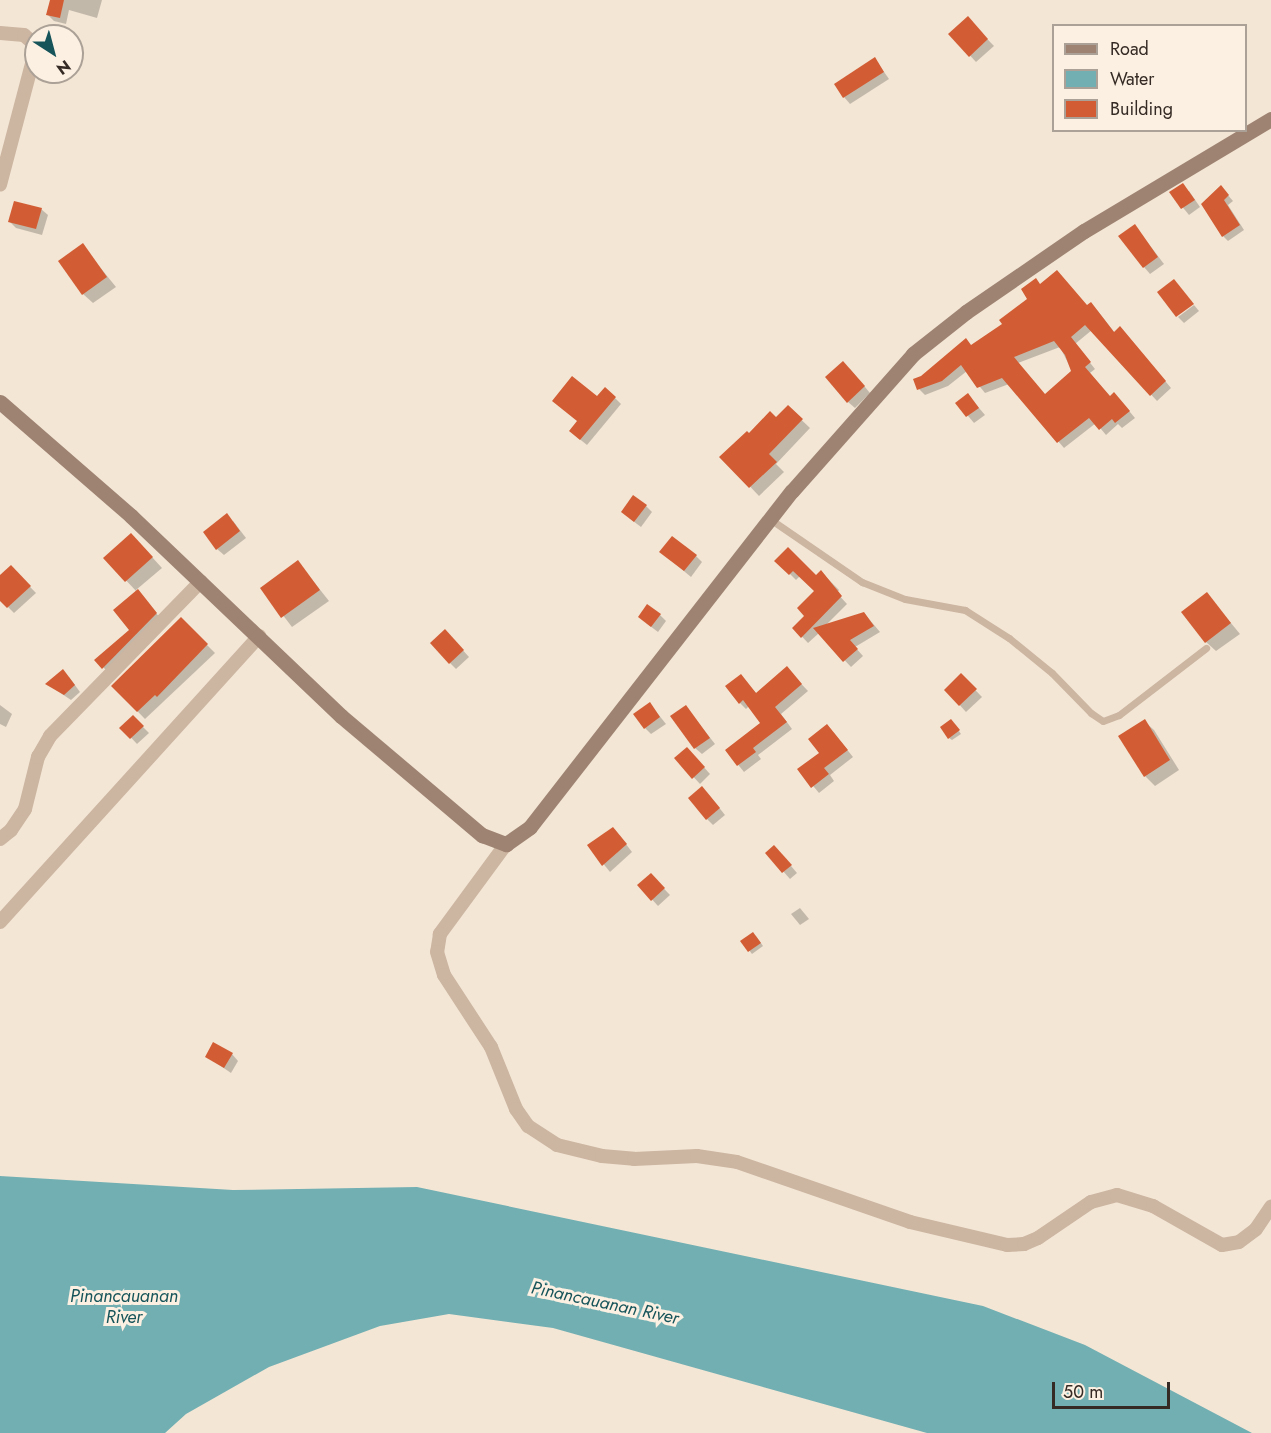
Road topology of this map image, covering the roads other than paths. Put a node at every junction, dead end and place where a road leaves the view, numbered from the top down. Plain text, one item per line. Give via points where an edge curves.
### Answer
1 (0, 33) edge
2 (1271, 119) edge
3 (0, 185) edge
4 (0, 402) edge
5 (770, 519) junction
6 (201, 581) junction
7 (259, 636) junction
8 (1206, 648) dead end
9 (0, 839) edge
10 (506, 844) junction
11 (0, 922) edge
12 (1271, 1207) edge

1 - 3 street via 24,34 33,43 34,56
2 - 5 street via 1084,231 913,354
4 - 6 street
5 - 8 lane via 862,582 905,599 965,610 1026,652 1103,721 1119,715
5 - 10 street via 530,827
6 - 7 street
6 - 9 street via 50,736 38,757 25,809
7 - 10 street via 341,716 482,835
7 - 11 street
10 - 12 street via 446,924 437,952 444,975 491,1047 516,1109 528,1126 557,1145 602,1156 697,1156 737,1162 910,1222 1007,1245 1038,1238 1091,1202 1116,1196 1153,1206 1222,1245 1239,1242 1256,1229

